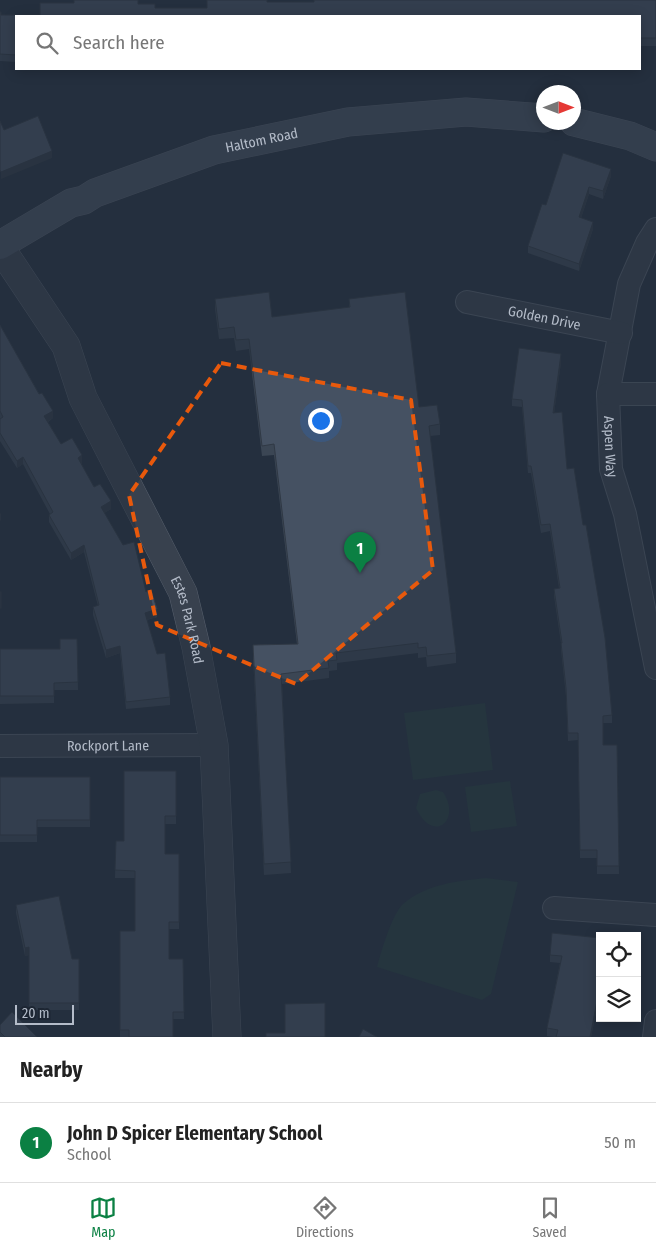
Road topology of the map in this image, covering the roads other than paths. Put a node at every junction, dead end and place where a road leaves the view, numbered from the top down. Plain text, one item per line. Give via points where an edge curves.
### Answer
1 (536, 117) edge
2 (581, 124) edge
3 (656, 147) edge
4 (656, 229) edge
5 (0, 246) edge
6 (467, 302) dead end
7 (621, 333) junction
8 (608, 394) junction
9 (656, 394) edge
10 (656, 660) edge
11 (214, 745) junction
12 (0, 746) edge
13 (554, 908) dead end
14 (656, 915) edge
15 (656, 1021) edge
16 (227, 1037) edge
17 (654, 1037) edge

1 - 5 main road, Haltom Road via 466,112 348,122 214,150 71,203
2 - 3 main road via 630,136
4 - 7 street, Aspen Way via 629,284
5 - 11 street, Estes Park Road via 66,346 83,398 183,593
6 - 7 street, Golden Drive
7 - 8 street, Aspen Way
8 - 9 street
8 - 10 street, Aspen Way via 611,469
11 - 12 street, Rockport Lane
11 - 16 street, Estes Park Road
13 - 14 street
15 - 17 street

